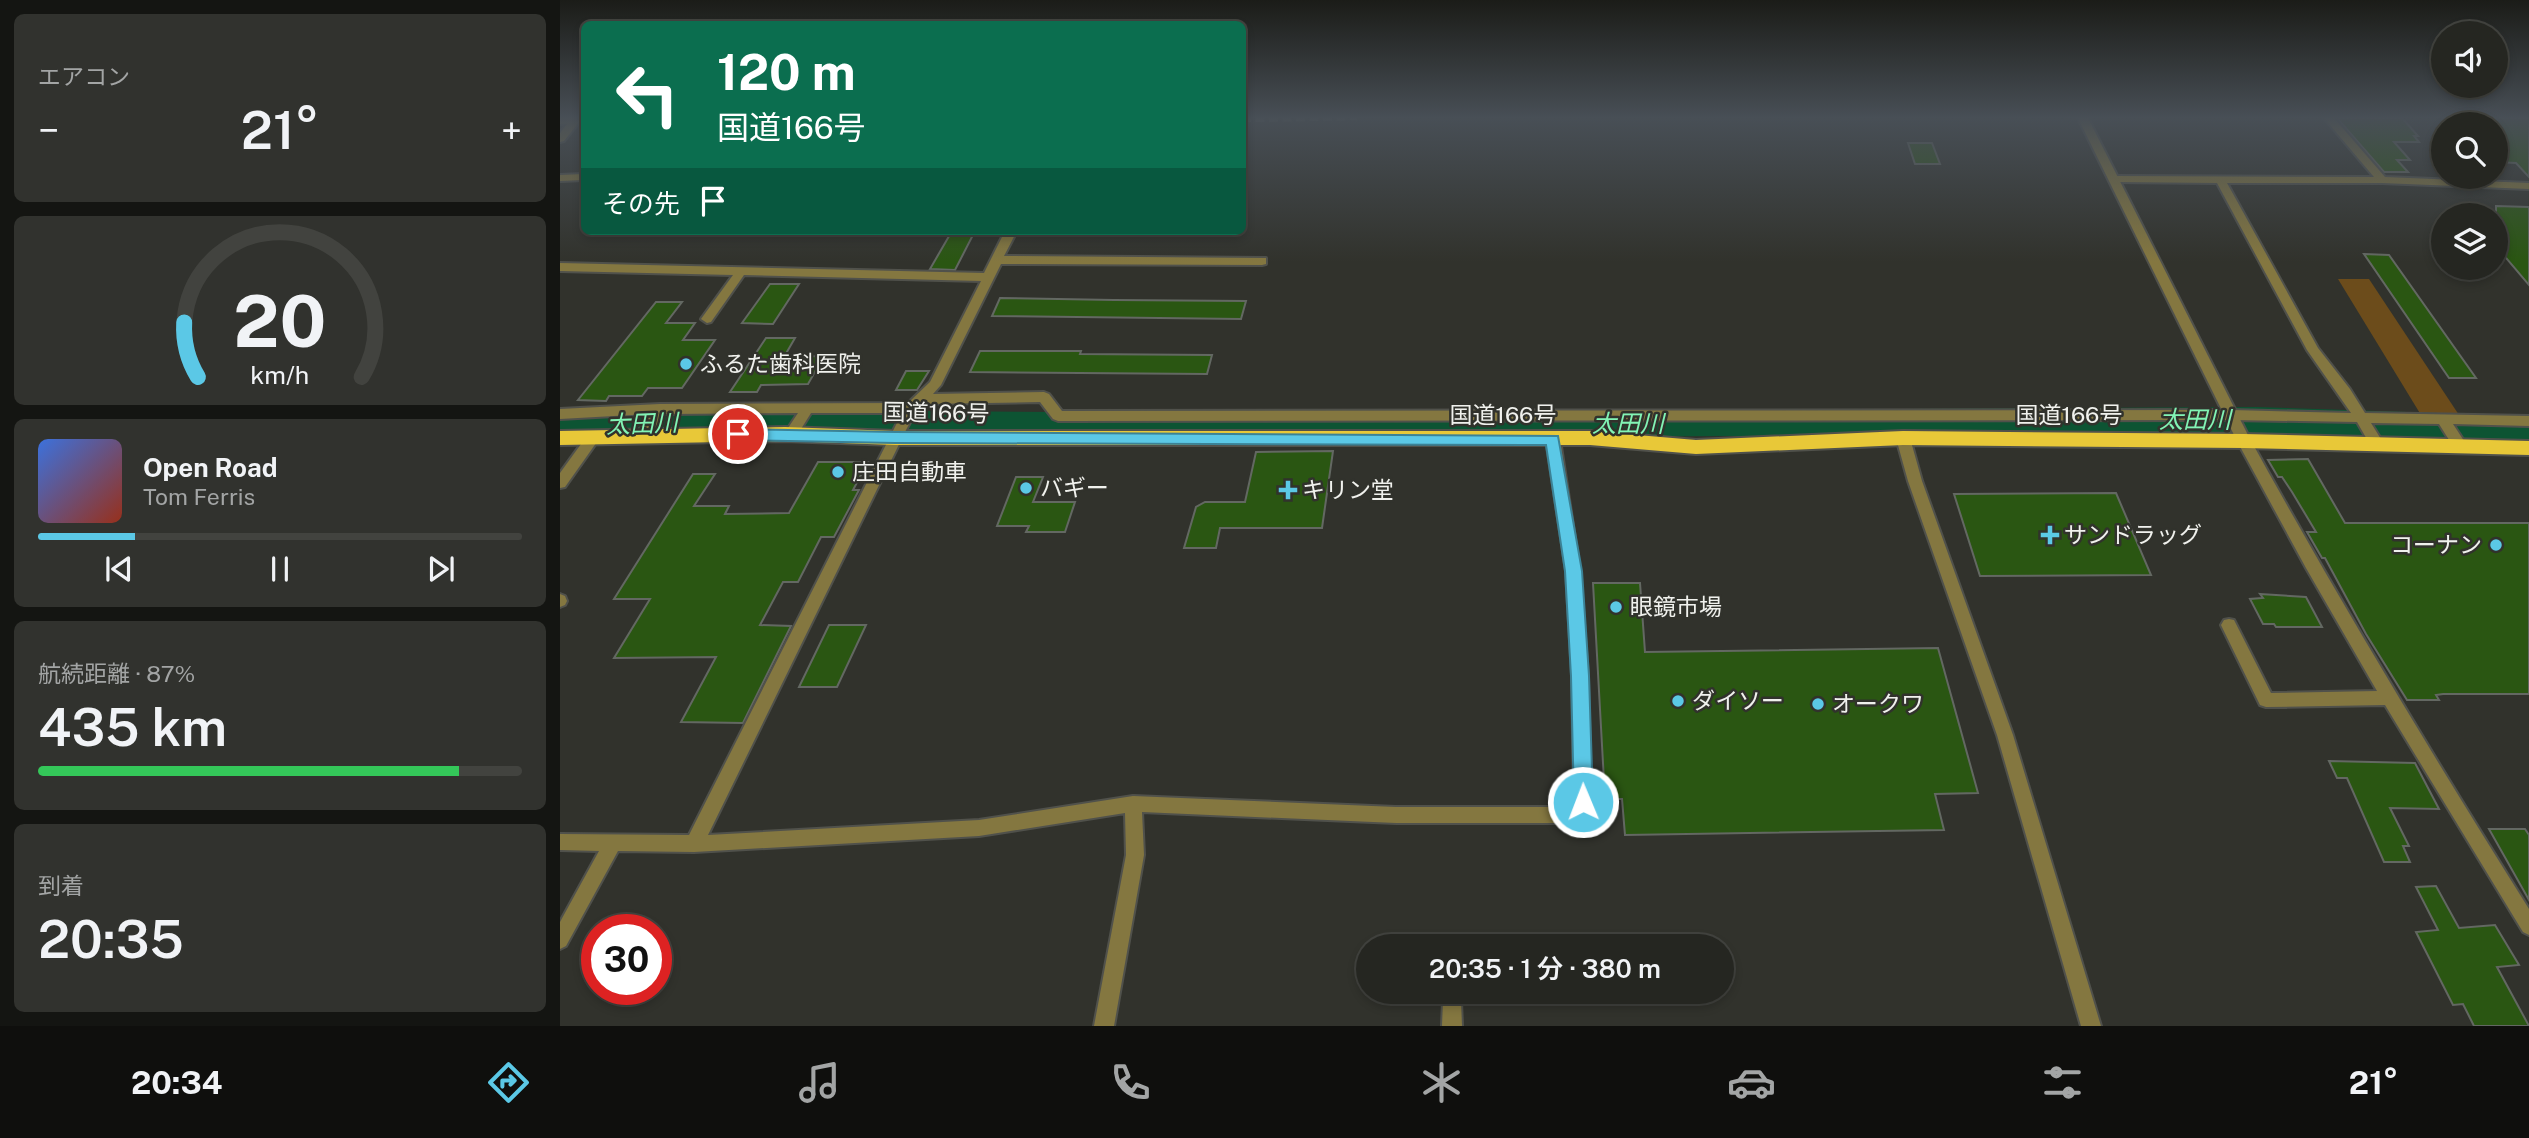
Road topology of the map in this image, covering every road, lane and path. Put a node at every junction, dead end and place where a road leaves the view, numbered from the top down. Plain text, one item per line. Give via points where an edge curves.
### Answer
1 (2108, 166) edge
2 (2370, 166) edge
3 (581, 177) edge
4 (560, 178) edge
5 (2115, 179) junction
6 (2220, 179) junction
7 (2382, 180) junction
8 (2529, 186) edge
9 (1009, 235) edge
10 (998, 260) junction
11 (1262, 261) dead end
12 (560, 267) edge
13 (742, 270) junction
14 (990, 277) junction
15 (707, 319) dead end
16 (913, 406) junction
17 (806, 410) junction
18 (659, 412) junction
19 (560, 414) edge
20 (2444, 421) junction
21 (2529, 421) edge
22 (2237, 425) junction
23 (2367, 428) junction
24 (793, 430) junction
25 (646, 431) junction
26 (897, 434) junction
27 (594, 436) junction
28 (560, 438) edge
29 (1903, 438) junction
30 (1553, 440) junction
31 (2457, 441) junction
32 (2529, 448) edge
33 (560, 483) edge
34 (2229, 625) dead end
35 (2391, 698) junction
36 (1133, 804) junction
37 (560, 842) edge
38 (614, 842) junction
39 (694, 845) junction
40 (2529, 926) edge
41 (560, 940) edge
42 (1452, 1004) edge
43 (1104, 1026) edge
44 (1452, 1026) edge
45 (2091, 1026) edge

1 - 5 street
2 - 7 street
3 - 4 street
5 - 6 street
5 - 22 street
6 - 7 street
6 - 23 street via 2313,350
7 - 8 street
9 - 10 street
10 - 11 street
10 - 14 street
12 - 13 street
13 - 14 street
13 - 15 street
14 - 16 street via 936,385
16 - 17 street
16 - 22 street via 1044,397 1058,416
16 - 26 street
17 - 18 street
17 - 24 street
18 - 19 street
18 - 25 street
20 - 21 street
20 - 23 street
20 - 31 street
22 - 23 highway, 国道166号
22 - 23 street
22 - 29 highway, 国道166号
22 - 35 street via 2282,513
23 - 31 highway, 国道166号
24 - 25 highway, 国道166号
24 - 26 highway, 国道166号
25 - 27 highway, 国道166号
26 - 30 highway, 国道166号
26 - 39 street
27 - 28 highway, 国道166号
27 - 33 street
29 - 30 highway, 国道166号 via 1696,447 1590,438
29 - 45 street via 2005,735
30 - 36 street via 1573,571 1583,802 1566,815 1396,815
31 - 32 highway, 国道166号
34 - 35 street via 2266,700
35 - 40 street
36 - 39 street via 979,828
36 - 43 street via 1135,855
37 - 38 street
38 - 39 street
38 - 41 street
42 - 44 street

